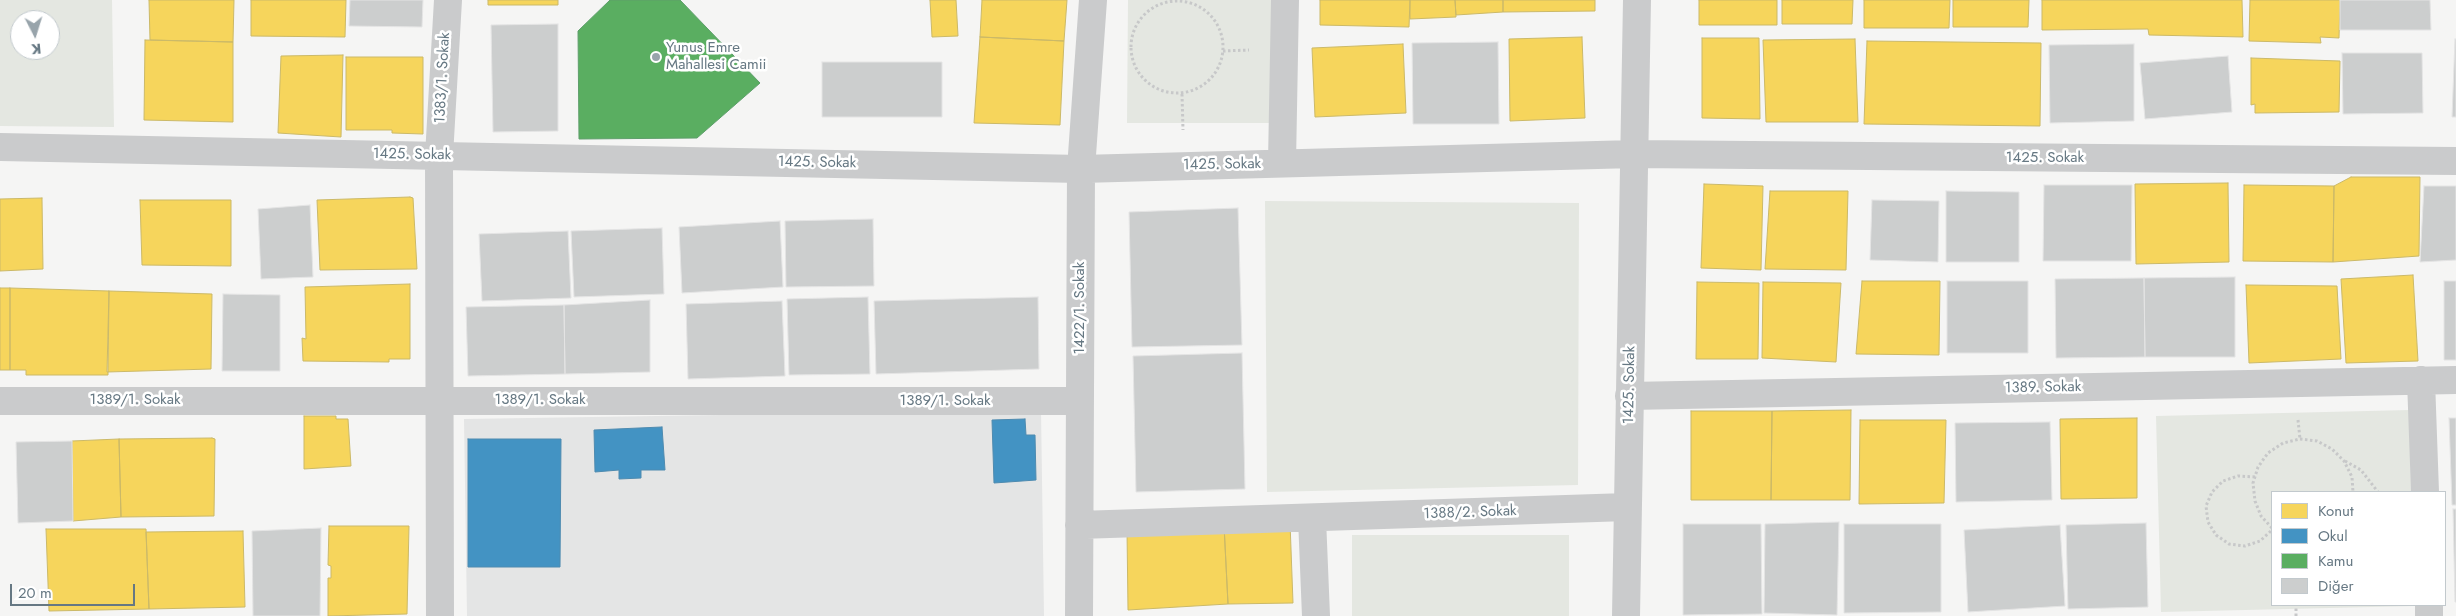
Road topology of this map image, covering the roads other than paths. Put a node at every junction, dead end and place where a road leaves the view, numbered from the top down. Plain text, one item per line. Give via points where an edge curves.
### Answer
1 (448, 0) edge
2 (1093, 0) edge
3 (1285, 0) edge
4 (1637, 0) edge
5 (0, 148) edge
6 (1634, 154) junction
7 (439, 156) junction
8 (2456, 161) edge
9 (1282, 164) junction
10 (1081, 169) junction
11 (2421, 380) junction
12 (2456, 380) edge
13 (1629, 396) junction
14 (0, 400) edge
15 (440, 400) junction
16 (1080, 401) junction
17 (2425, 491) edge
18 (1627, 508) junction
19 (1312, 518) junction
20 (1079, 525) junction
21 (440, 616) edge
22 (1079, 616) edge
23 (1316, 616) edge
24 (1626, 616) edge

1 - 7 street, 1383/1. Sokak
2 - 10 street, 1422/1. Sokak
3 - 9 street
4 - 6 street, 1425. Sokak
5 - 7 street, 1425. Sokak
6 - 8 street, 1425. Sokak
6 - 9 street, 1425. Sokak
6 - 13 street, 1425. Sokak
7 - 10 street, 1425. Sokak
7 - 15 street, 1383/1. Sokak
9 - 10 street, 1425. Sokak
10 - 16 street, 1422/1. Sokak
11 - 12 street, 1389. Sokak
11 - 13 street, 1389. Sokak
11 - 17 street
13 - 18 street, 1425. Sokak
14 - 15 street, 1389/1. Sokak
15 - 16 street, 1389/1. Sokak
15 - 21 street, 1383/1. Sokak
16 - 20 street, 1422/1. Sokak
18 - 19 street, 1388/2. Sokak
18 - 24 street, 1425. Sokak
19 - 20 street, 1388/2. Sokak
19 - 23 street
20 - 22 street, 1422/1. Sokak

